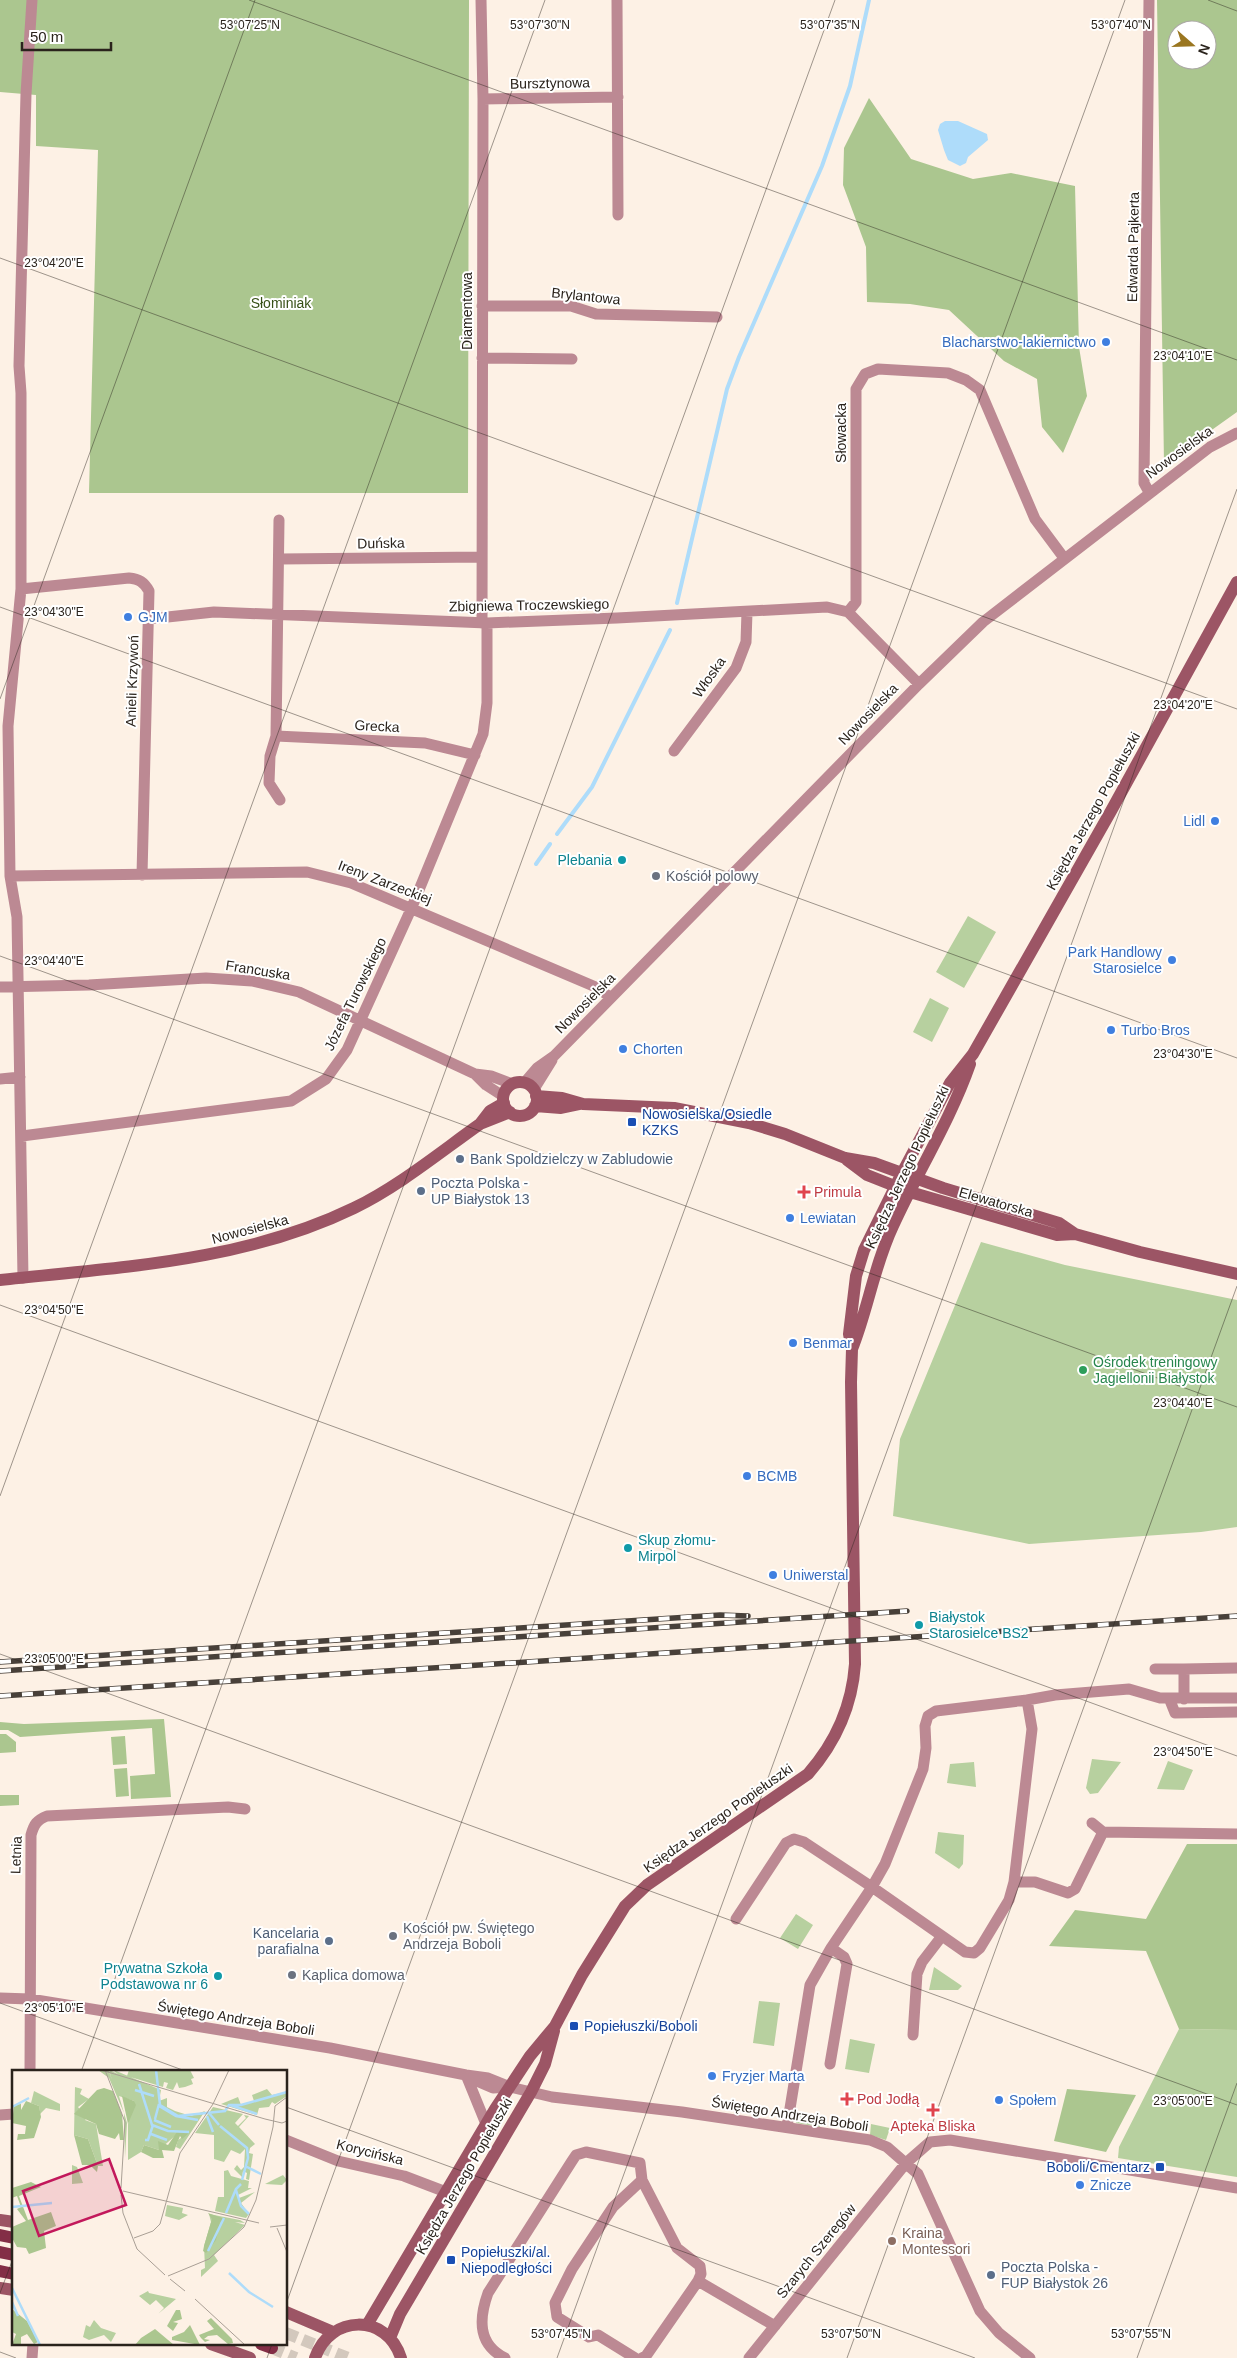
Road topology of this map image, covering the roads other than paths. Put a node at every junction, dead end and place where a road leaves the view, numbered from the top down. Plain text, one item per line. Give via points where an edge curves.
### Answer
1 (32, 0) edge
2 (481, 0) edge
3 (618, 0) edge
4 (1149, 0) edge
5 (618, 97) junction
6 (483, 99) junction
7 (618, 215) dead end
8 (482, 306) junction
9 (717, 317) dead end
10 (482, 358) junction
11 (572, 360) dead end
12 (1237, 433) edge
13 (1149, 492) junction
14 (279, 520) dead end
15 (482, 557) junction
16 (1064, 558) junction
17 (280, 559) junction
18 (1237, 582) edge
19 (21, 589) junction
20 (747, 612) junction
21 (848, 612) junction
22 (277, 614) junction
23 (149, 618) junction
24 (484, 623) junction
25 (919, 684) junction
26 (276, 736) junction
27 (674, 751) dead end
28 (475, 755) junction
29 (280, 800) dead end
30 (142, 875) junction
31 (10, 876) junction
32 (412, 907) junction
33 (0, 986) edge
34 (18, 986) junction
35 (611, 998) junction
36 (362, 1020) junction
37 (973, 1054) junction
38 (475, 1074) junction
39 (20, 1077) junction
40 (0, 1079) edge
41 (528, 1092) junction
42 (506, 1104) junction
43 (22, 1136) junction
44 (845, 1158) junction
45 (902, 1173) junction
46 (917, 1179) junction
47 (896, 1186) junction
48 (910, 1192) junction
49 (1075, 1234) junction
50 (1237, 1274) edge
51 (23, 1278) junction
52 (0, 1280) edge
53 (852, 1349) junction
54 (1237, 1668) edge
55 (1184, 1669) junction
56 (1155, 1670) dead end
57 (1169, 1698) junction
58 (1237, 1698) edge
59 (1184, 1699) junction
60 (1028, 1700) junction
61 (1237, 1712) edge
62 (245, 1808) dead end
63 (1092, 1823) dead end
64 (1103, 1832) junction
65 (1237, 1834) edge
66 (1014, 1882) junction
67 (872, 1887) junction
68 (736, 1919) dead end
69 (942, 1936) junction
70 (831, 1948) junction
71 (0, 1998) edge
72 (30, 2000) junction
73 (555, 2026) junction
74 (913, 2035) dead end
75 (830, 2064) dead end
76 (30, 2070) edge
77 (466, 2076) junction
78 (510, 2087) junction
79 (531, 2092) junction
80 (486, 2124) junction
81 (786, 2128) junction
82 (288, 2141) edge
83 (906, 2163) junction
84 (642, 2180) junction
85 (1237, 2188) edge
86 (446, 2192) junction
87 (698, 2281) junction
88 (288, 2313) edge
89 (367, 2325) junction
90 (775, 2326) junction
91 (333, 2332) junction
92 (390, 2338) junction
93 (217, 2346) edge
94 (250, 2358) edge
95 (315, 2358) edge
96 (400, 2358) edge
97 (505, 2358) edge
98 (635, 2358) edge
99 (642, 2358) edge
100 (749, 2358) edge
101 (1030, 2358) edge

1 - 19 street via 26,94 19,366
2 - 6 street, Diamentowa
3 - 5 street
4 - 13 street, Edwarda Pajkerta via 1144,483
5 - 6 street, Bursztynowa
5 - 7 street
6 - 8 street, Diamentowa
8 - 9 street, Brylantowa via 571,306 596,314
8 - 10 street, Diamentowa
10 - 11 street
10 - 15 street, Diamentowa
12 - 13 street, Nowosielska via 1210,447
13 - 16 street, Nowosielska
14 - 17 street
15 - 17 street, Duńska
15 - 24 street, Diamentowa
16 - 21 street, Słowacka via 1035,519 980,390 948,373 878,369 864,374 856,389 856,602
16 - 25 street, Nowosielska via 983,622
17 - 22 street
18 - 37 street, Księdza Jerzego Popiełuszki
19 - 23 street, Anieli Krzywoń via 138,579 146,584 149,591
19 - 31 street via 8,726
20 - 21 street, Zbigniewa Troczewskiego via 827,607
20 - 24 street, Zbigniewa Troczewskiego
20 - 27 street, Włoska via 746,642 736,668
21 - 25 street
22 - 23 street, Zbigniewa Troczewskiego via 214,612
22 - 24 street, Zbigniewa Troczewskiego
22 - 26 street
23 - 30 street, Anieli Krzywoń
24 - 28 street, Józefa Turowskiego via 487,703 483,734
25 - 35 street, Nowosielska
26 - 28 street, Grecka via 425,743
26 - 29 street via 270,756 269,783
28 - 32 street, Józefa Turowskiego
30 - 31 street, Ireny Zarzeckiej
30 - 32 street, Ireny Zarzeckiej via 307,872 351,883
31 - 34 street via 17,918
32 - 35 street, Ireny Zarzeckiej via 598,988
32 - 36 street, Józefa Turowskiego
33 - 34 street, Francuska
34 - 36 street, Francuska via 206,978 252,981 299,992
34 - 39 street
35 - 41 street, Nowosielska via 554,1056
36 - 38 street, Francuska
36 - 43 street, Józefa Turowskiego via 347,1050 326,1079 291,1101
37 - 45 street, Księdza Jerzego Popiełuszki via 950,1083
37 - 46 street, Księdza Jerzego Popiełuszki via 951,1114
38 - 41 street, Francuska via 490,1076
38 - 42 street, Francuska
39 - 40 street
39 - 43 street
41 - 42 street
41 - 42 street via 524,1115
41 - 44 street via 583,1104 694,1111 776,1132
42 - 51 street, Nowosielska via 490,1111 480,1124 375,1196 290,1235 204,1256
43 - 51 street
44 - 45 street via 874,1163
44 - 47 street via 867,1175
45 - 46 street, Elewatorska
45 - 47 street, Księdza Jerzego Popiełuszki
46 - 48 street, Księdza Jerzego Popiełuszki
46 - 49 street, Elewatorska via 1059,1224
47 - 48 street, Elewatorska
47 - 53 street, Księdza Jerzego Popiełuszki via 871,1232 856,1276 849,1334
48 - 49 street, Elewatorska via 1057,1235
48 - 53 street, Księdza Jerzego Popiełuszki via 876,1269 864,1319
49 - 50 street, Elewatorska via 1168,1260
51 - 52 street, Nowosielska
53 - 73 street, Księdza Jerzego Popiełuszki via 855,1664 849,1706 836,1736 808,1774 647,1885 625,1906
54 - 55 street
55 - 56 street
55 - 59 street
57 - 59 street
57 - 60 street via 1129,1689
57 - 61 street via 1175,1713
58 - 59 street
60 - 66 street via 1032,1730
60 - 67 street via 936,1711 928,1716 923,1769 885,1864
62 - 72 street, Letnia via 132,1811 38,1819 31,1834
63 - 64 street
64 - 65 street
64 - 66 street via 1076,1889 1068,1893 1035,1882
66 - 69 street via 1009,1900 974,1954 965,1952
67 - 68 street via 804,1842 794,1840 786,1843
67 - 69 street
67 - 70 street
69 - 74 street via 917,1974
70 - 75 street via 844,1957 847,1964
70 - 81 street via 810,1985
71 - 72 street, Świętego Andrzeja Boboli
72 - 76 street, Letnia
72 - 77 street, Świętego Andrzeja Boboli via 330,2048
73 - 78 street, Księdza Jerzego Popiełuszki
73 - 79 street, Księdza Jerzego Popiełuszki via 545,2064
77 - 78 street, Świętego Andrzeja Boboli via 494,2088
77 - 80 street
78 - 79 street, Świętego Andrzeja Boboli
78 - 80 street, Księdza Jerzego Popiełuszki
79 - 81 street, Świętego Andrzeja Boboli
79 - 92 street, Księdza Jerzego Popiełuszki via 400,2314
80 - 86 street, Księdza Jerzego Popiełuszki
81 - 83 street, Świętego Andrzeja Boboli via 870,2140 887,2147
82 - 86 street, Korycińska via 338,2161 404,2176
83 - 85 street via 930,2142 950,2140
83 - 90 street, Szarych Szeregów
83 - 101 street, Świętego Andrzeja Boboli via 926,2187 980,2312 999,2333
84 - 87 street via 677,2248 700,2266
84 - 97 street via 640,2163 586,2152 576,2155 488,2293 480,2315 489,2346
84 - 98 street via 613,2207 572,2268 554,2303 557,2317 589,2336 598,2335
86 - 89 street, Księdza Jerzego Popiełuszki
87 - 90 street
87 - 99 street
88 - 91 street
89 - 91 street via 344,2327
89 - 92 street
90 - 100 street, Szarych Szeregów
91 - 95 street via 324,2340
92 - 96 street
93 - 94 street

